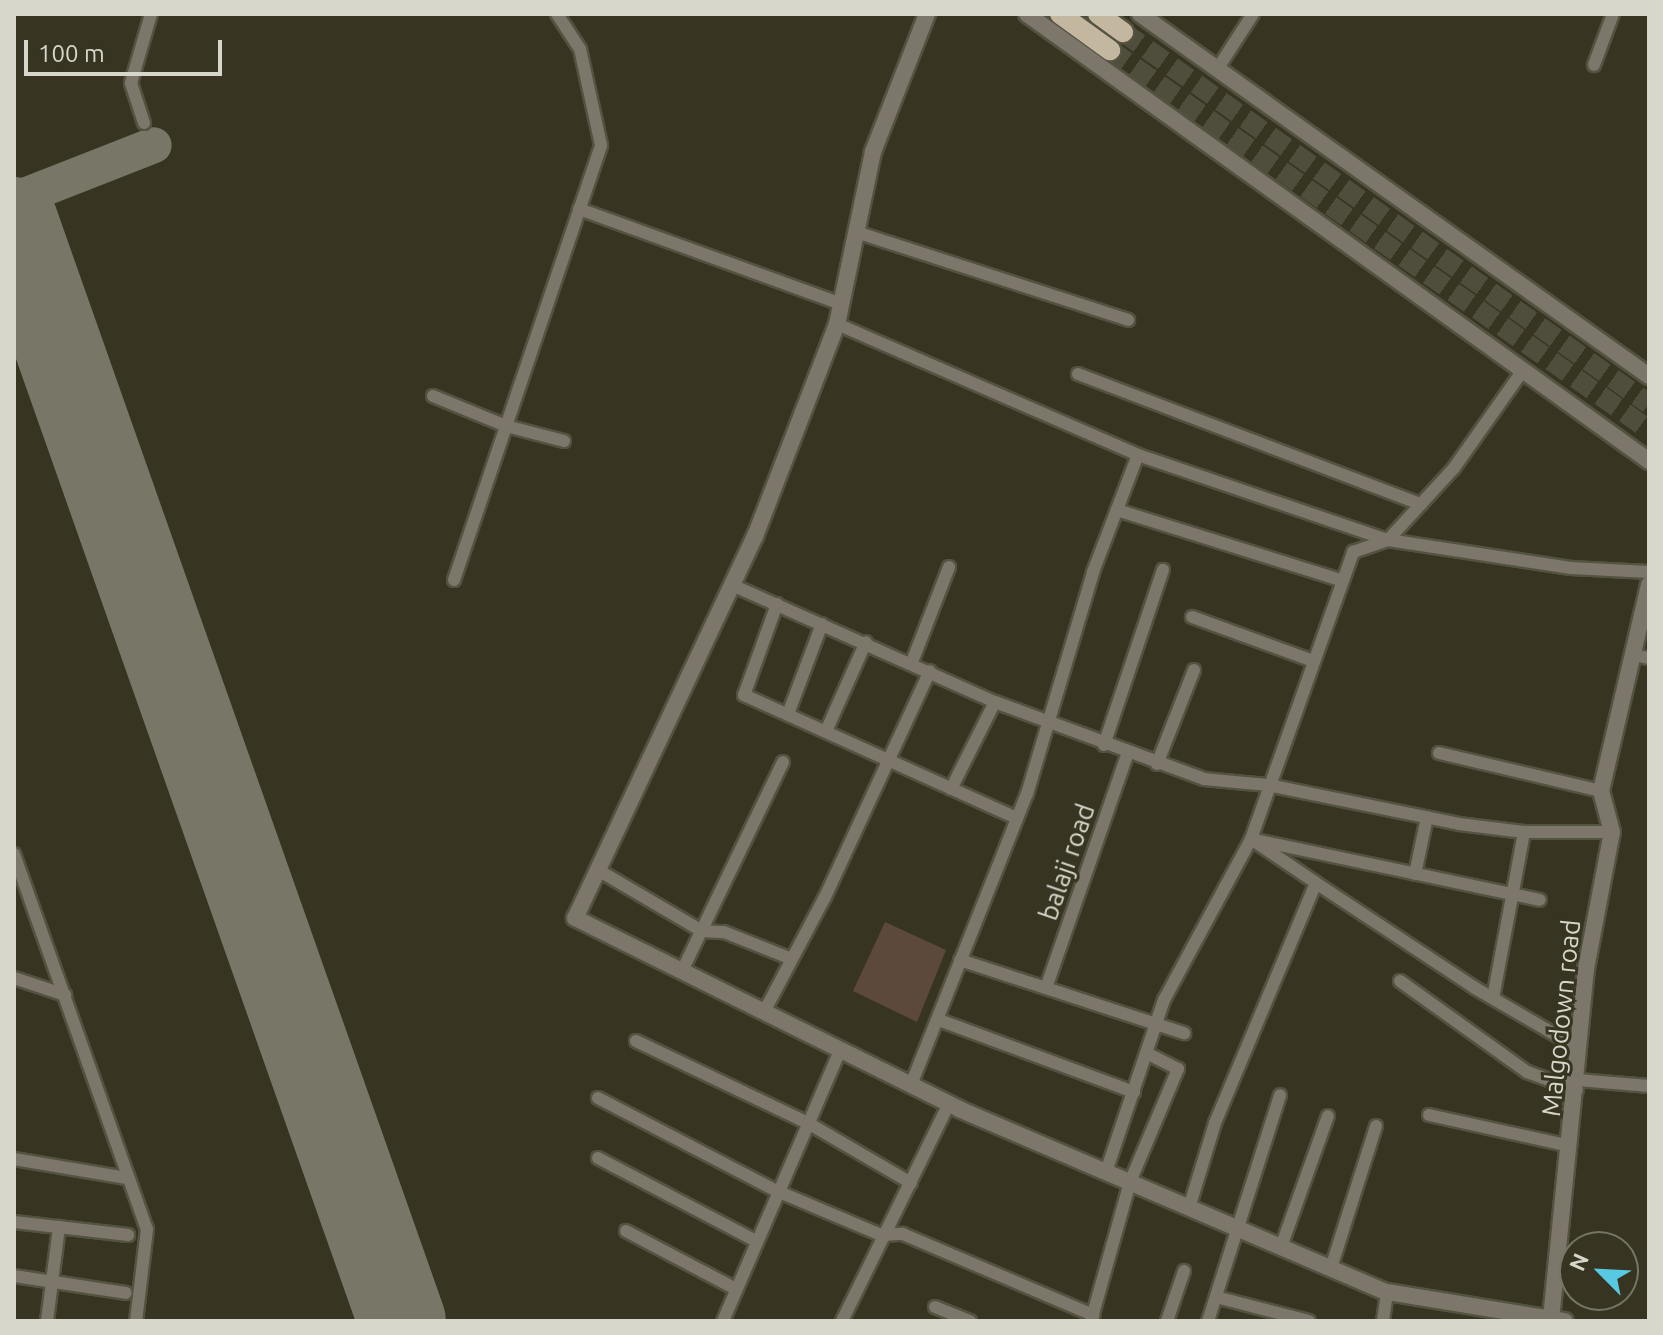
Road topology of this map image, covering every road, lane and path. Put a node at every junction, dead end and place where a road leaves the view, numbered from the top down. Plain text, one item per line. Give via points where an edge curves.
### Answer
1 (151, 14) edge
2 (557, 14) edge
3 (927, 14) edge
4 (1027, 14) edge
5 (1060, 14) edge
6 (1140, 14) edge
7 (1253, 14) edge
8 (1613, 14) edge
9 (1105, 58) junction
10 (1594, 65) dead end
11 (1218, 68) junction
12 (144, 123) dead end
13 (579, 209) junction
14 (856, 232) junction
15 (841, 304) junction
16 (1128, 320) dead end
17 (837, 324) junction
18 (1521, 373) junction
19 (1078, 374) dead end
20 (1649, 376) edge
21 (433, 396) dead end
22 (506, 426) junction
23 (564, 441) dead end
24 (1138, 455) junction
25 (1649, 461) edge
26 (1421, 504) junction
27 (1117, 510) junction
28 (1388, 540) junction
29 (949, 567) dead end
30 (1163, 570) dead end
31 (1649, 572) edge
32 (454, 580) dead end
33 (1340, 580) junction
34 (732, 585) junction
35 (1649, 585) edge
36 (777, 604) junction
37 (1192, 617) dead end
38 (822, 624) junction
39 (866, 642) junction
40 (1641, 656) edge
41 (1311, 660) junction
42 (912, 662) junction
43 (1194, 670) dead end
44 (930, 671) junction
45 (995, 702) junction
46 (788, 714) junction
47 (1048, 723) junction
48 (827, 729) junction
49 (1104, 745) junction
50 (1128, 753) junction
51 (1439, 753) dead end
52 (887, 761) junction
53 (783, 762) dead end
54 (1157, 764) junction
55 (1268, 785) junction
56 (951, 789) junction
57 (1601, 791) junction
58 (1427, 817) junction
59 (1017, 818) junction
60 (1524, 832) junction
61 (1612, 832) junction
62 (1251, 839) junction
63 (14, 854) edge
64 (598, 870) junction
65 (1415, 874) junction
66 (1316, 883) junction
67 (1512, 894) junction
68 (1540, 900) dead end
69 (702, 931) junction
70 (792, 959) junction
71 (960, 960) junction
72 (682, 971) junction
73 (14, 978) edge
74 (1400, 981) dead end
75 (1047, 985) junction
76 (65, 995) junction
77 (1493, 998) junction
78 (764, 1012) junction
79 (939, 1020) junction
80 (1157, 1025) junction
81 (1184, 1033) dead end
82 (636, 1041) dead end
83 (1580, 1049) junction
84 (840, 1050) junction
85 (1148, 1054) junction
86 (911, 1085) junction
87 (1578, 1085) junction
88 (1649, 1086) edge
89 (1134, 1092) junction
90 (1280, 1095) dead end
91 (598, 1098) dead end
92 (949, 1104) junction
93 (1429, 1115) dead end
94 (1328, 1116) dead end
95 (808, 1123) junction
96 (1376, 1126) dead end
97 (1570, 1146) junction
98 (598, 1158) dead end
99 (14, 1159) edge
100 (1106, 1172) junction
101 (126, 1178) junction
102 (1130, 1182) junction
103 (911, 1183) junction
104 (777, 1191) junction
105 (1189, 1208) junction
106 (14, 1222) edge
107 (59, 1227) junction
108 (1238, 1229) junction
109 (626, 1231) dead end
110 (128, 1235) dead end
111 (881, 1235) junction
112 (756, 1241) junction
113 (1281, 1247) junction
114 (1331, 1268) junction
115 (1184, 1271) dead end
116 (14, 1276) edge
117 (52, 1282) junction
118 (736, 1289) junction
119 (1387, 1292) junction
120 (126, 1293) dead end
121 (1216, 1297) junction
122 (935, 1307) dead end
123 (1092, 1318) edge
124 (1558, 1320) edge
125 (47, 1321) edge
126 (136, 1321) edge
127 (723, 1321) edge
128 (842, 1321) edge
129 (970, 1321) edge
130 (1167, 1321) edge
131 (1208, 1321) edge
132 (1309, 1321) edge
133 (1383, 1321) edge

1 - 12 street via 131,83
2 - 13 street via 580,49 601,145
3 - 14 street via 873,152
4 - 9 street
5 - 9 main road via 1090,36
6 - 11 street
7 - 11 street
8 - 10 street
9 - 18 street
11 - 20 street
13 - 15 street
13 - 22 street
14 - 15 street
14 - 16 street
15 - 17 street
17 - 24 street
17 - 34 street
18 - 25 street
18 - 26 street via 1454,468
19 - 26 street
21 - 22 street
22 - 23 street
22 - 32 street
24 - 27 street
24 - 28 street
26 - 28 street
27 - 33 street
27 - 47 street
28 - 31 street via 1571,568
28 - 33 street via 1353,552
29 - 42 street
30 - 49 street
33 - 41 street
34 - 36 street
34 - 64 street
35 - 40 street, Malgodown road
36 - 38 street
36 - 46 street via 744,695
37 - 41 street
38 - 39 street
38 - 46 street
39 - 42 street
39 - 48 street
40 - 57 street, Malgodown road
41 - 55 street
42 - 44 street
43 - 54 street
44 - 45 street
44 - 52 street
45 - 47 street
45 - 56 street
46 - 48 street
47 - 49 street
47 - 59 street
48 - 52 street
49 - 50 street
50 - 54 street
50 - 75 street, balaji road
51 - 57 street
52 - 56 street
52 - 70 street
53 - 69 street
54 - 55 street via 1204,779
55 - 58 street
55 - 62 street
56 - 59 street
57 - 61 street, Malgodown road
58 - 60 street
58 - 65 street
59 - 71 street
60 - 61 street
60 - 67 street
61 - 83 street, Malgodown road via 1586,969
62 - 65 street
62 - 66 street
62 - 80 street via 1199,927
63 - 76 street
64 - 69 street
64 - 72 street via 575,918
65 - 67 street
66 - 77 street
66 - 105 street via 1215,1123
67 - 68 street
67 - 77 street
69 - 70 street via 724,932
69 - 72 street
70 - 78 street
71 - 75 street via 1028,984
71 - 79 street
72 - 78 street
73 - 76 street
74 - 87 street via 1527,1072
75 - 80 street
76 - 101 street
77 - 83 street
78 - 84 street
79 - 86 street
79 - 89 street
80 - 81 street
80 - 85 street
82 - 95 street
83 - 87 street, Malgodown road
84 - 86 street
84 - 95 street
85 - 89 street
85 - 102 street via 1178,1069
86 - 92 street
87 - 88 street
87 - 97 street, Malgodown road
89 - 100 street
90 - 108 street
91 - 104 street
92 - 100 street
92 - 103 street
93 - 97 street
94 - 113 street
95 - 103 street
95 - 104 street
96 - 114 street
97 - 124 street, Malgodown road
98 - 112 street
99 - 101 street
100 - 102 street
101 - 126 street via 147,1229
102 - 105 street
102 - 123 street
103 - 111 street
104 - 111 street
104 - 112 street
105 - 108 street
106 - 107 street
107 - 110 street
107 - 117 street
108 - 113 street
108 - 121 street
109 - 118 street
111 - 123 street via 903,1234
111 - 128 street
112 - 118 street
113 - 114 street
114 - 119 street
115 - 130 street
116 - 117 street
117 - 120 street
117 - 125 street
118 - 127 street
119 - 124 street
119 - 133 street
121 - 131 street
121 - 132 street
122 - 129 street

